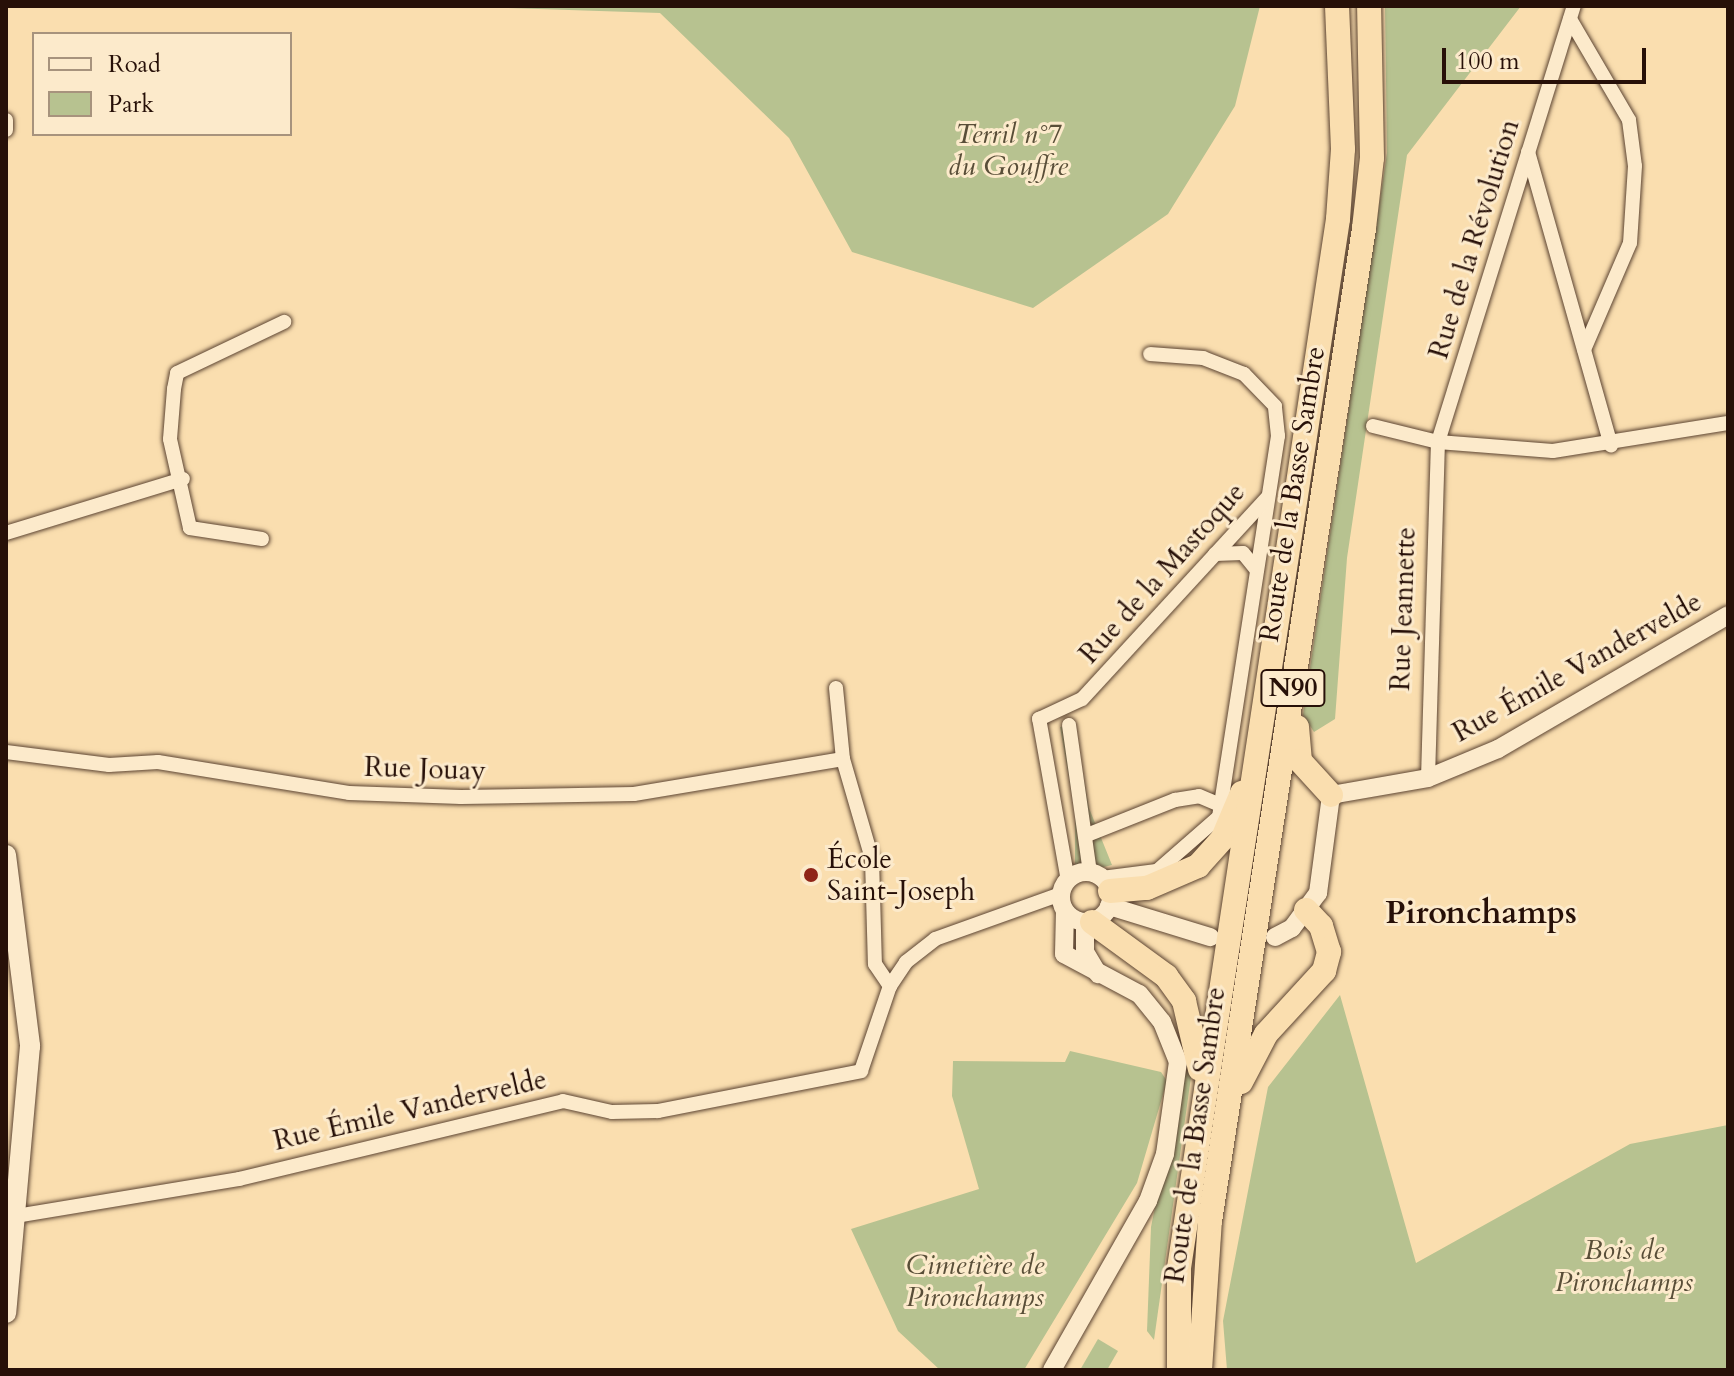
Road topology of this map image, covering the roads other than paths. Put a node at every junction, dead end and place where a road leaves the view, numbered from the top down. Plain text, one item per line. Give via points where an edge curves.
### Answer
1 (1337, 6) edge
2 (1369, 6) edge
3 (1572, 13) edge
4 (6, 120) edge
5 (6, 130) edge
6 (1528, 152) junction
7 (284, 322) dead end
8 (1584, 350) junction
9 (1150, 354) dead end
10 (1728, 423) edge
11 (1373, 426) dead end
12 (1438, 442) junction
13 (1611, 446) junction
14 (183, 479) junction
15 (1268, 498) junction
16 (6, 533) edge
17 (262, 539) dead end
18 (1215, 554) junction
19 (1257, 570) junction
20 (1306, 599) junction
21 (1728, 615) edge
22 (1271, 667) junction
23 (836, 688) dead end
24 (1069, 725) dead end
25 (6, 752) edge
26 (843, 759) junction
27 (1428, 778) junction
28 (1331, 795) junction
29 (1220, 805) junction
30 (1087, 835) junction
31 (6, 855) edge
32 (1065, 895) junction
33 (1098, 899) junction
34 (1306, 910) junction
35 (1210, 937) dead end
36 (1275, 937) dead end
37 (1098, 974) junction
38 (890, 986) junction
39 (16, 1216) junction
40 (1210, 1221) junction
41 (9, 1268) edge
42 (1179, 1268) junction
43 (6, 1313) edge
44 (1052, 1370) edge
45 (1176, 1370) edge
46 (1200, 1370) edge

1 - 22 highway, Route de la Basse Sambre / N90 via 1343,149 1338,219
2 - 20 highway, Route de la Basse Sambre / N90 via 1372,158
3 - 6 street, Rue de la Révolution
3 - 8 street via 1629,120 1635,166 1630,243
4 - 5 street
6 - 8 street
6 - 12 street, Rue de la Révolution
7 - 14 street via 177,373 170,439
8 - 13 street
9 - 15 street, Rue de la Mastoque via 1203,358 1244,374 1275,406
10 - 13 street
11 - 12 street
12 - 13 street via 1553,451
12 - 27 street, Rue Jeannette
14 - 16 street
14 - 17 street via 190,528
15 - 18 street, Rue de la Mastoque
15 - 19 street
18 - 19 street via 1243,553
18 - 32 street, Rue de la Mastoque via 1082,699 1039,719
19 - 29 street
20 - 28 highway via 1311,625 1295,743 1300,761
20 - 40 highway, Route de la Basse Sambre / N90
21 - 27 street, Rue Émile Vandervelde via 1498,749
22 - 33 highway via 1260,691 1240,805 1223,838 1174,879
22 - 42 highway, Route de la Basse Sambre / N90
23 - 26 street
24 - 30 street
25 - 26 street, Rue Jouay via 109,765 158,762 349,793 461,797 634,794
26 - 38 street via 872,859 875,964
27 - 28 street, Rue Émile Vandervelde
28 - 34 street via 1325,872
29 - 30 street via 1199,796 1175,800
29 - 33 street via 1197,842 1157,871
30 - 33 street
31 - 39 main road via 29,1006
32 - 33 street
32 - 33 street
32 - 37 street via 1064,954
32 - 38 street, Rue Émile Vandervelde via 935,939
33 - 35 street
33 - 37 street via 1085,952
33 - 42 highway via 1166,976 1198,1034 1201,1064 1176,1231
34 - 36 street
34 - 40 highway via 1325,939 1324,971 1266,1034 1243,1071
37 - 44 street via 1139,994 1156,1013 1178,1062 1176,1095 1148,1201
38 - 39 street, Rue Émile Vandervelde via 861,1071 658,1111 612,1112 563,1101 239,1179
39 - 41 main road
40 - 46 highway, Route de la Basse Sambre / N90
41 - 43 main road
42 - 45 highway, Route de la Basse Sambre / N90

